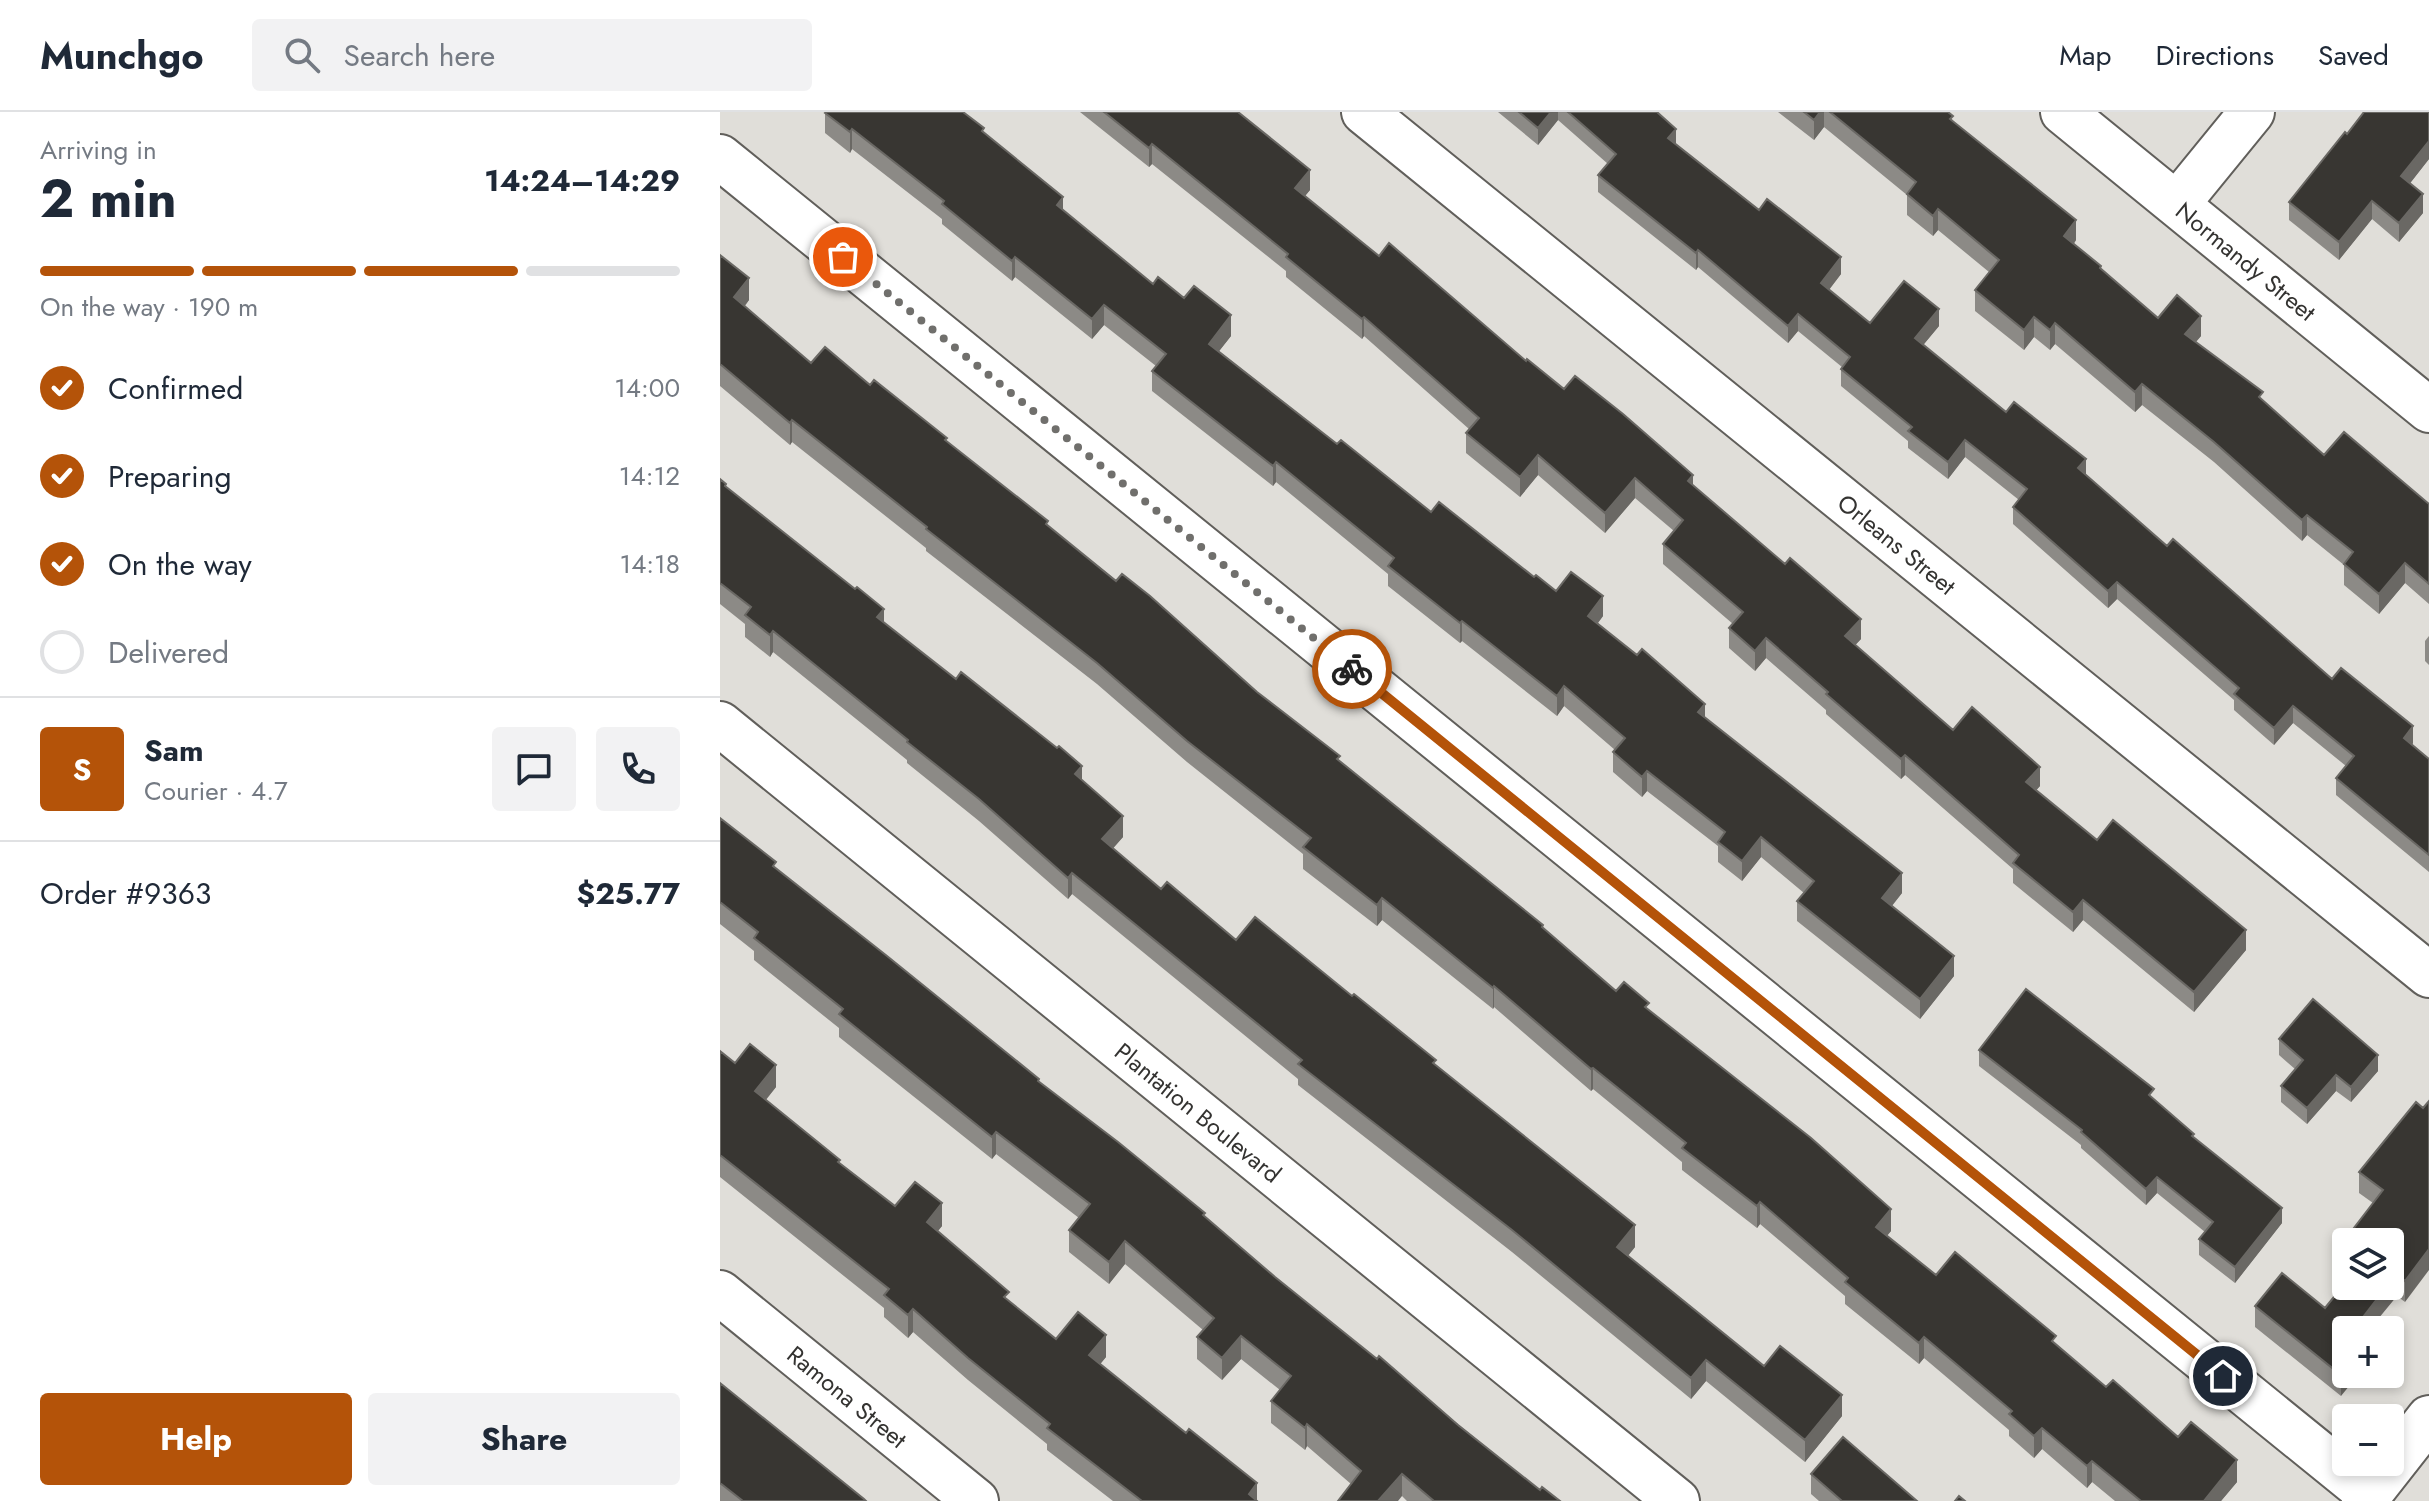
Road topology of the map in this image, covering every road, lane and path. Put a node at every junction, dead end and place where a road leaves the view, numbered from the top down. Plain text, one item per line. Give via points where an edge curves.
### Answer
1 (1364, 112) edge
2 (2063, 112) edge
3 (2252, 112) edge
4 (720, 157) edge
5 (2177, 204) junction
6 (2429, 410) edge
7 (720, 724) edge
8 (2429, 975) edge
9 (720, 1293) edge
10 (2429, 1418) edge
11 (2366, 1498) edge
12 (976, 1501) edge
13 (1677, 1501) edge

1 - 8 street, Orleans Street
2 - 5 street, Normandy Street
3 - 5 street
4 - 11 street
5 - 6 street, Normandy Street
7 - 13 street, Plantation Boulevard
9 - 12 street, Ramona Street
10 - 11 street

